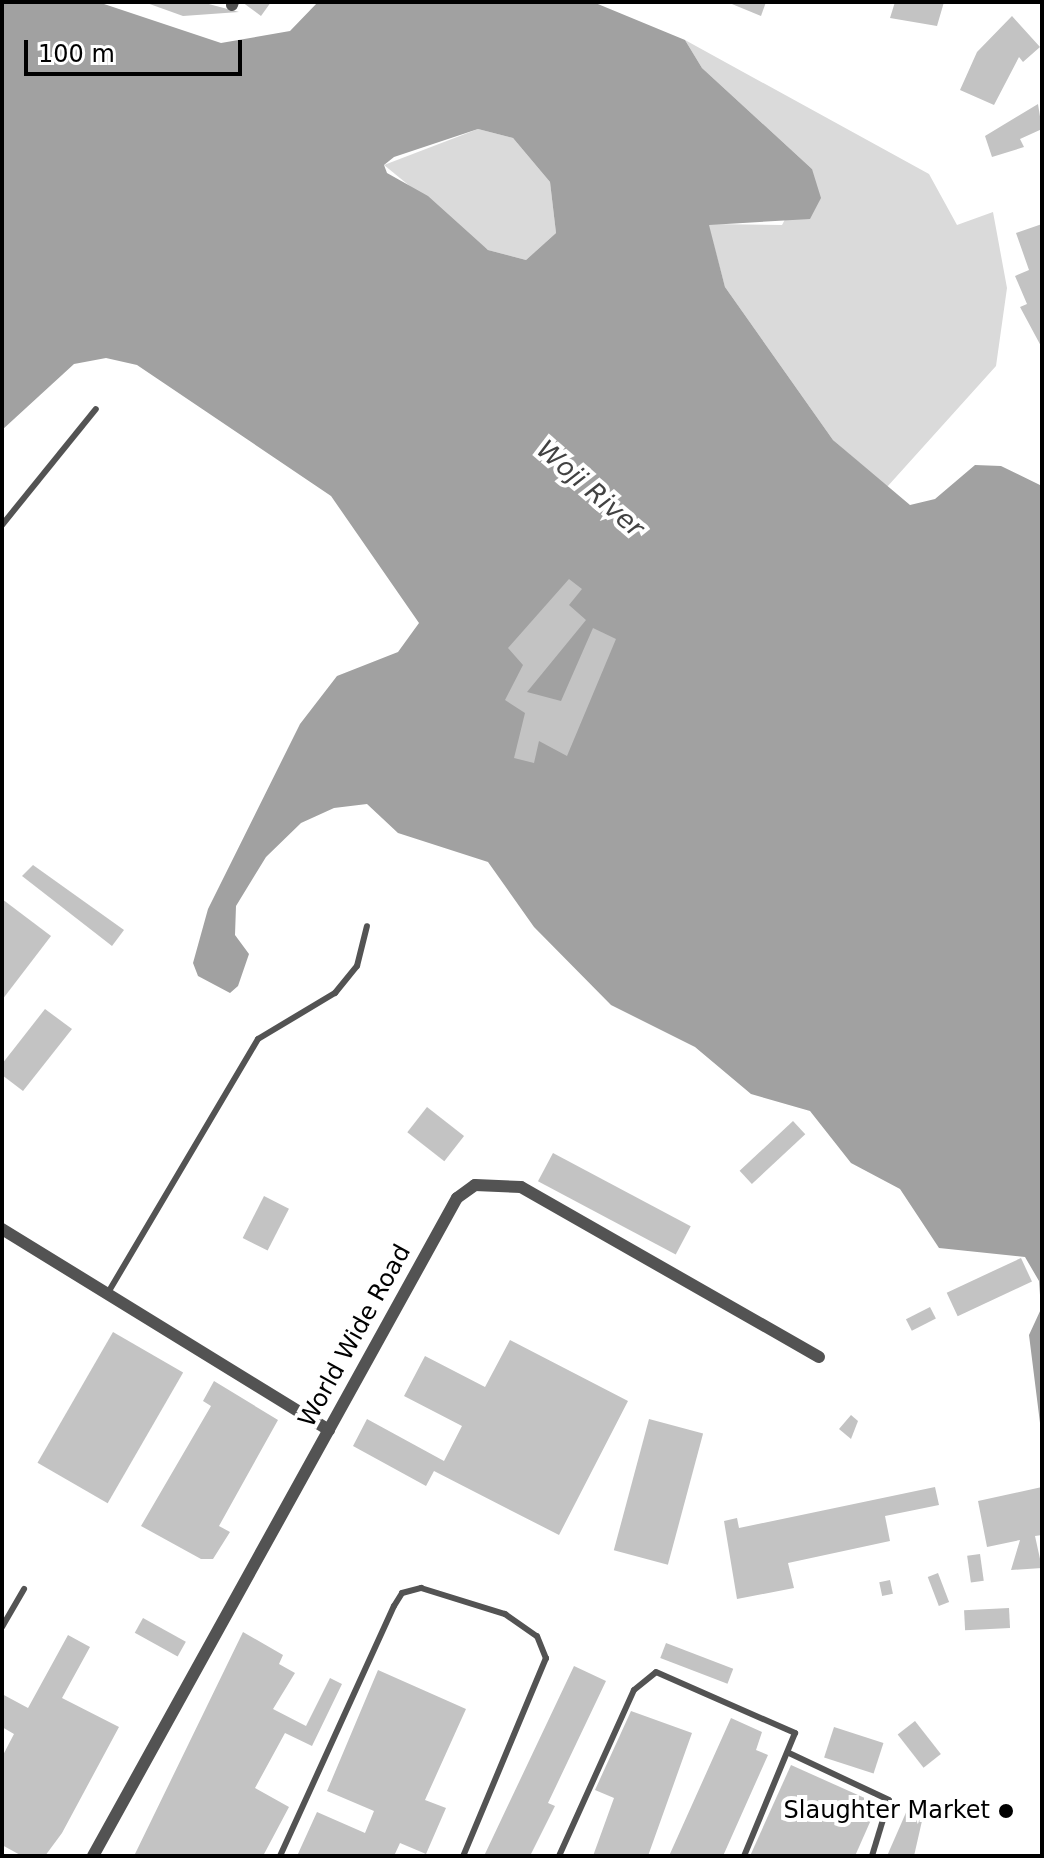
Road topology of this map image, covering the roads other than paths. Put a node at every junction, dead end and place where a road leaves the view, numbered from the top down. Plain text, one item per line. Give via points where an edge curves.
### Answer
1 (96, 409) dead end
2 (2, 525) edge
3 (367, 926) dead end
4 (2, 1229) edge
5 (109, 1291) junction
6 (819, 1357) dead end
7 (329, 1430) junction
8 (24, 1589) dead end
9 (2, 1627) edge
10 (789, 1753) junction
11 (93, 1856) edge
12 (280, 1856) edge
13 (463, 1856) edge
14 (559, 1856) edge
15 (744, 1856) edge
16 (872, 1856) edge

1 - 2 lane
3 - 5 lane via 357,966 335,993 258,1039
4 - 5 street
5 - 7 street
6 - 7 street, World Wide Road via 521,1187 494,1180 457,1198
7 - 11 street, World Wide Road
8 - 9 lane
10 - 14 lane via 791,1728 649,1674 592,1769
10 - 15 lane
10 - 16 lane via 889,1800
12 - 13 lane via 394,1606 402,1593 421,1588 505,1614 537,1636 546,1658

